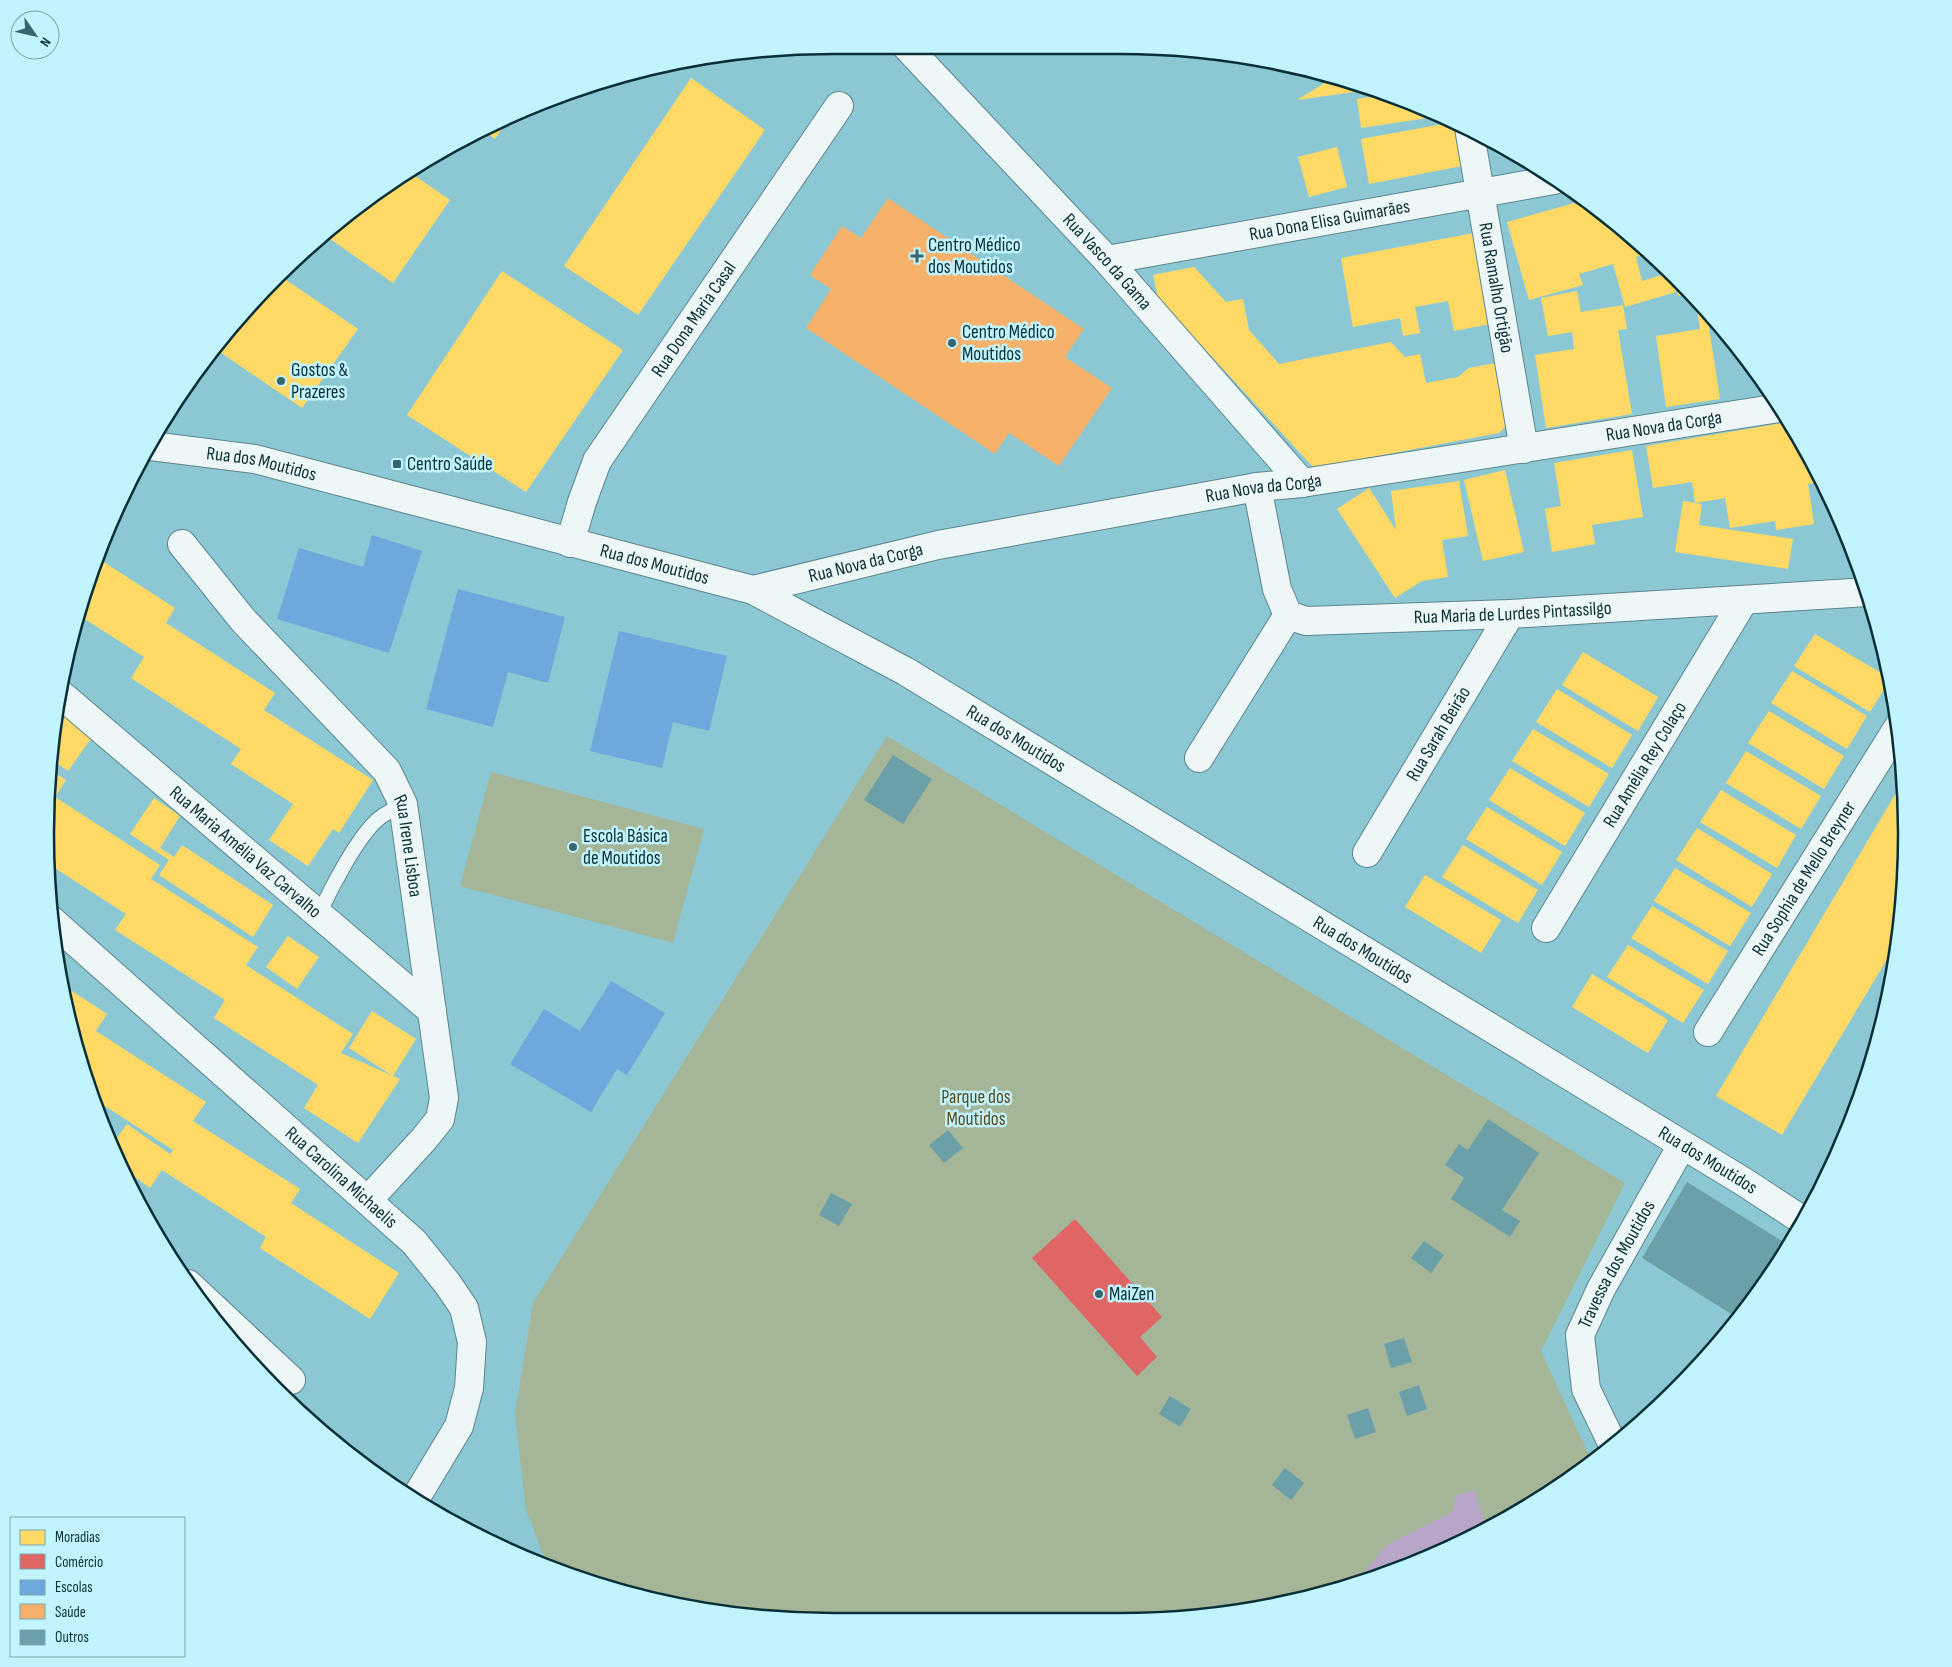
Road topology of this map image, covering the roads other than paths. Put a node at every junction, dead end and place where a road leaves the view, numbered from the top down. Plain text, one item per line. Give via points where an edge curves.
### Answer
1 (913, 54) edge
2 (839, 106) dead end
3 (1471, 138) edge
4 (1546, 181) edge
5 (1480, 192) junction
6 (1106, 260) junction
7 (1773, 409) edge
8 (157, 447) edge
9 (1524, 449) junction
10 (1302, 483) junction
11 (1258, 487) junction
12 (570, 543) junction
13 (182, 544) dead end
14 (754, 590) junction
15 (1860, 593) edge
16 (1744, 600) junction
17 (1510, 614) junction
18 (1288, 615) junction
19 (66, 699) edge
20 (1892, 737) edge
21 (1198, 758) dead end
22 (403, 804) junction
23 (1367, 853) dead end
24 (319, 914) junction
25 (59, 927) edge
26 (1546, 928) dead end
27 (432, 1011) junction
28 (1708, 1032) dead end
29 (1682, 1145) junction
30 (368, 1200) junction
31 (1797, 1217) edge
32 (219, 1313) edge
33 (291, 1380) dead end
34 (1610, 1439) edge
35 (418, 1493) edge

1 - 6 street, Rua Vasco da Gama
2 - 12 street, Rua Dona Maria Casal via 597,461
3 - 5 street, Rua Ramalho Ortigão
4 - 5 street, Rua Dona Elisa Guimarães
5 - 6 street, Rua Dona Elisa Guimarães
5 - 9 street, Rua Ramalho Ortigão
6 - 10 street, Rua Vasco da Gama
7 - 9 street, Rua Nova da Corga
8 - 12 street, Rua dos Moutidos via 255,459
9 - 10 street, Rua Nova da Corga
10 - 11 street, Rua Nova da Corga
11 - 14 street, Rua Nova da Corga via 938,545
11 - 18 street via 1277,589
12 - 14 street, Rua dos Moutidos
13 - 22 street, Rua Irene Lisboa via 243,620 387,770
14 - 29 street, Rua dos Moutidos via 914,676
15 - 16 street, Rua Maria de Lurdes Pintassilgo
16 - 17 street, Rua Maria de Lurdes Pintassilgo
16 - 26 street, Rua Amélia Rey Colaço
17 - 18 street, Rua Maria de Lurdes Pintassilgo via 1306,621
17 - 23 street, Rua Sarah Beirão
18 - 21 street
19 - 24 street, Rua Maria Amélia Vaz Carvalho
20 - 28 street, Rua Sophia de Mello Breyner
22 - 24 lane via 377,821 359,843
22 - 27 street, Rua Irene Lisboa
24 - 27 street, Rua Maria Amélia Vaz Carvalho
25 - 30 street, Rua Carolina Michaelis
27 - 30 street, Rua Irene Lisboa via 444,1098 440,1119
29 - 31 street, Rua dos Moutidos
29 - 34 street, Travessa dos Moutidos via 1601,1289 1580,1335 1586,1389
30 - 35 street, Rua Carolina Michaelis via 414,1242 447,1282 464,1308 472,1342 469,1388 459,1426
32 - 33 street

